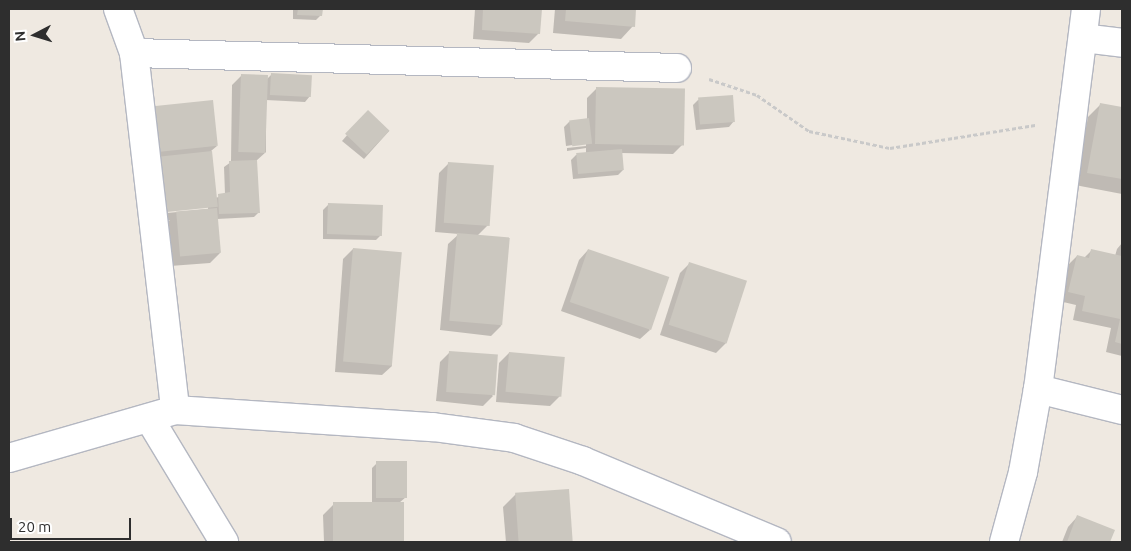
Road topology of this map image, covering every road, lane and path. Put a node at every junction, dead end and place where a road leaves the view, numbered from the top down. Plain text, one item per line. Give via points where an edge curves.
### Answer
1 (118, 9) edge
2 (1086, 9) edge
3 (1083, 38) junction
4 (1122, 43) edge
5 (134, 53) junction
6 (677, 68) joint
7 (1073, 119) junction
8 (1038, 389) junction
9 (176, 410) junction
10 (1122, 410) edge
11 (149, 418) junction
12 (9, 458) edge
13 (224, 542) edge
14 (777, 542) edge
15 (1004, 542) edge

1 - 5 street
2 - 3 street
3 - 4 street
3 - 7 street
5 - 6 street
5 - 9 street
6 - 7 path via 757,95 809,131 890,148
7 - 8 street
8 - 10 street
8 - 15 street via 1023,472
9 - 11 street
9 - 14 street via 433,428 514,438 583,461
11 - 12 street
11 - 13 street

